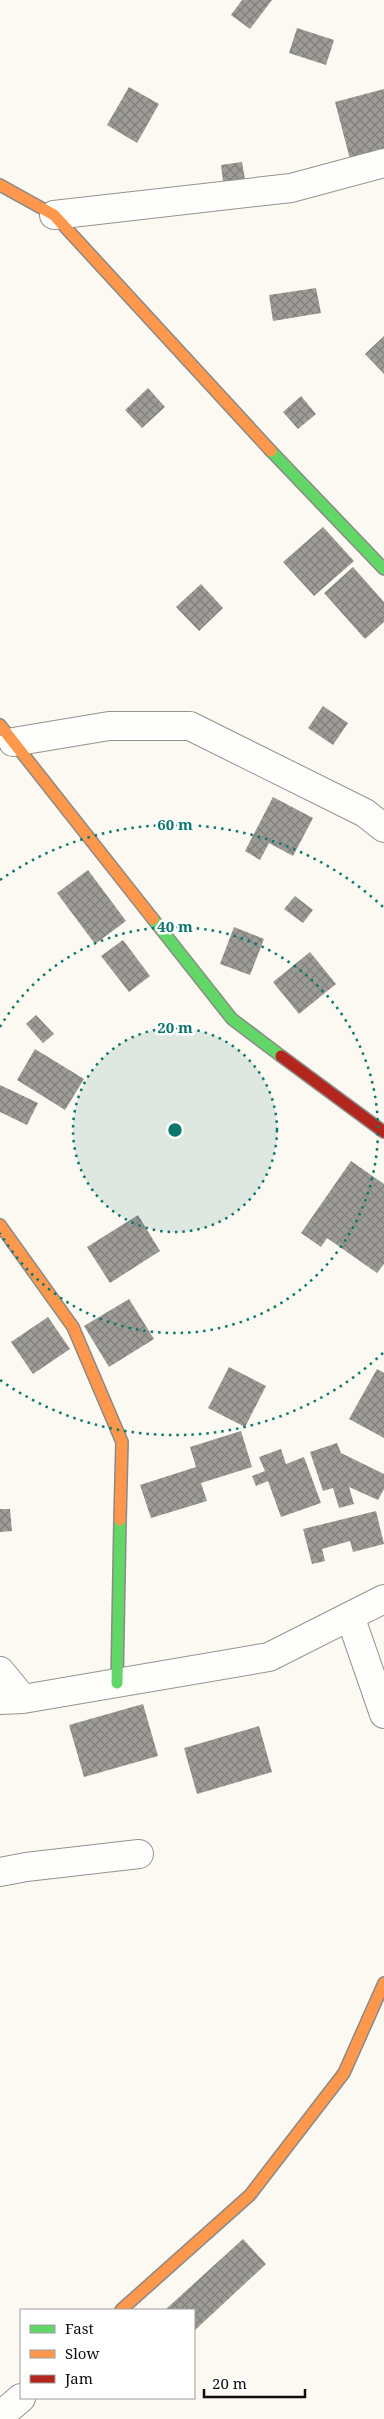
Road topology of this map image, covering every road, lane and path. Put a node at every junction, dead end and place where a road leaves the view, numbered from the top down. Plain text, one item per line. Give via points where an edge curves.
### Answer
1 (384, 163) edge
2 (0, 185) edge
3 (54, 215) junction
4 (384, 569) edge
5 (6, 733) edge
6 (384, 828) edge
7 (384, 1132) edge
8 (0, 1225) edge
9 (384, 1600) edge
10 (350, 1616) junction
11 (0, 1671) edge
12 (117, 1683) junction
13 (11, 1700) edge
14 (384, 1714) edge
15 (139, 1854) dead end
16 (0, 1872) edge
17 (384, 1983) edge
18 (122, 2309) edge
19 (20, 2399) edge
20 (0, 2416) edge

1 - 3 street via 291,188
2 - 3 street
3 - 4 street
5 - 6 street via 109,726 190,726 364,813
5 - 7 street via 232,1019
8 - 12 street via 73,1327 122,1442
9 - 10 street
10 - 12 street via 269,1656
10 - 14 street
11 - 13 street
12 - 13 street
15 - 16 street
17 - 18 street via 344,2073 250,2195
19 - 20 street

